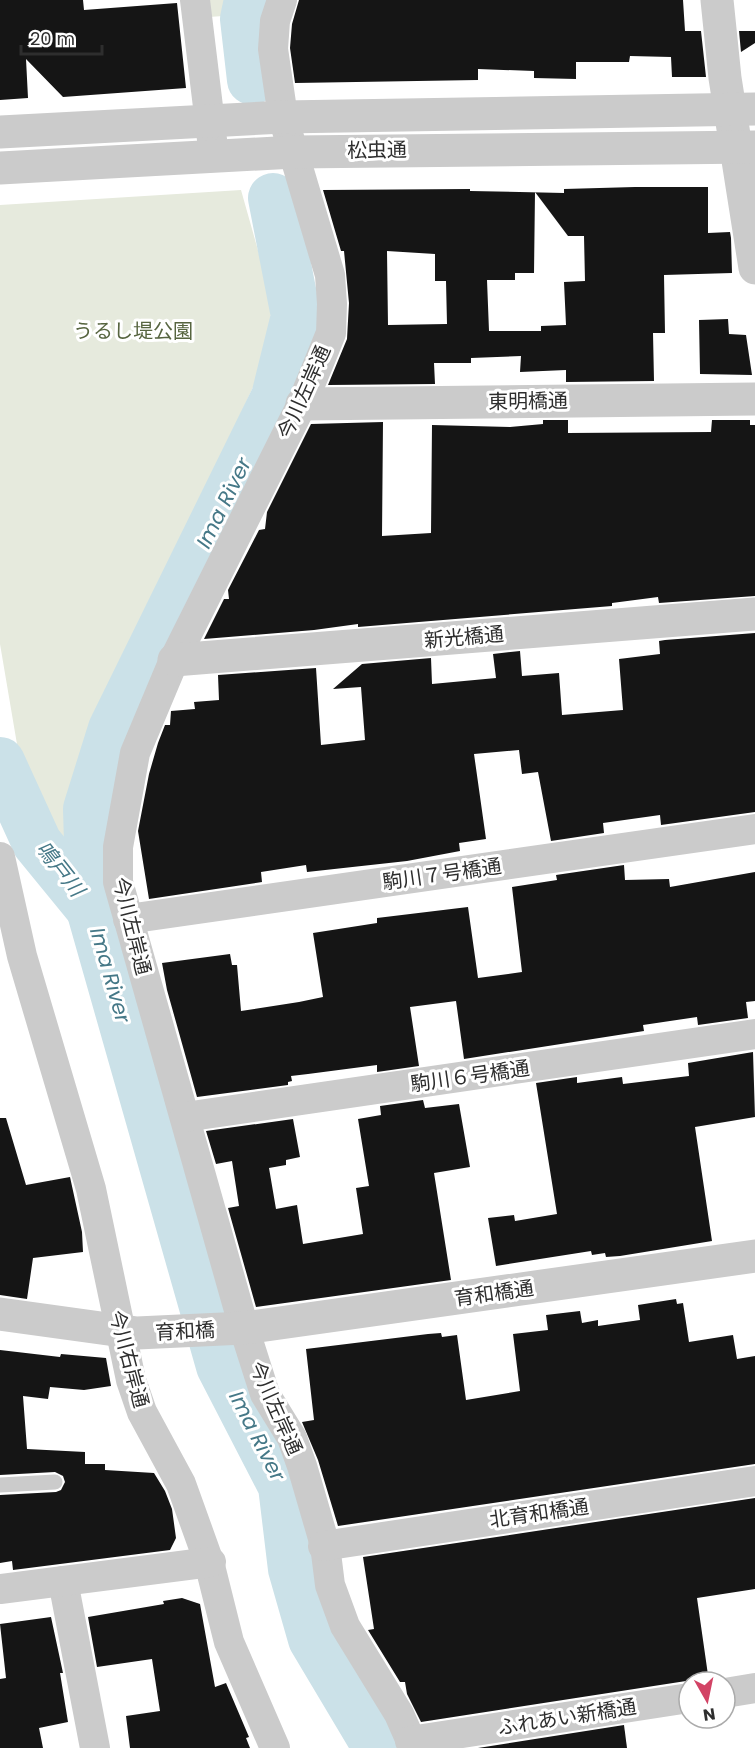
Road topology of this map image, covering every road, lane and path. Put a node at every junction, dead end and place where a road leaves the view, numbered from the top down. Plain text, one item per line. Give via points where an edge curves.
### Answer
1 (195, 0) edge
2 (282, 0) edge
3 (717, 0) edge
4 (742, 109) edge
5 (283, 117) junction
6 (211, 121) junction
7 (0, 132) edge
8 (745, 147) edge
9 (294, 152) junction
10 (214, 156) junction
11 (0, 168) edge
12 (755, 268) edge
13 (755, 399) edge
14 (302, 404) junction
15 (755, 614) edge
16 (174, 660) junction
17 (755, 829) edge
18 (0, 857) edge
19 (128, 919) junction
20 (11, 958) edge
21 (755, 1035) edge
22 (185, 1117) junction
23 (755, 1256) edge
24 (0, 1314) edge
25 (238, 1328) junction
26 (128, 1332) junction
27 (755, 1481) edge
28 (55, 1482) dead end
29 (0, 1485) edge
30 (324, 1546) junction
31 (210, 1562) junction
32 (63, 1581) junction
33 (0, 1589) edge
34 (755, 1688) edge
35 (737, 1691) edge
36 (677, 1700) edge
37 (412, 1744) edge
38 (95, 1748) edge
39 (275, 1748) edge

1 - 6 street
2 - 5 street, 今川左岸通 via 275,21 273,49
3 - 4 street
4 - 5 street, 松虫通
4 - 8 street
5 - 6 street, 松虫通
5 - 9 street, 今川左岸通
6 - 7 street, 松虫通
6 - 10 street
8 - 9 street, 松虫通
8 - 12 street
9 - 10 street, 松虫通
9 - 14 street, 今川左岸通 via 330,274 332,304 331,333
10 - 11 street, 松虫通
13 - 14 street, 東明橋通
14 - 16 street, 今川左岸通
15 - 16 street, 新光橋通
16 - 19 street, 今川左岸通 via 135,753 118,847 118,882
17 - 19 street, 駒川７号橋通
18 - 20 street, 今川右岸通
19 - 22 street, 今川左岸通
20 - 26 street, 今川右岸通 via 92,1189
21 - 22 street, 駒川６号橋通
22 - 25 street, 今川左岸通
23 - 25 street, 育和橋通
24 - 26 street
25 - 26 street, 育和橋
25 - 30 street, 今川左岸通 via 265,1394 292,1438
26 - 31 street, 今川右岸通 via 131,1380 142,1412 181,1484
27 - 30 street, 北育和橋通
28 - 29 lane
30 - 37 street, 今川左岸通 via 330,1585 345,1626 399,1713
31 - 32 street
31 - 39 street, 今川右岸通 via 229,1642
32 - 33 street
32 - 38 street
34 - 35 street
36 - 37 street, ふれあい新橋通

